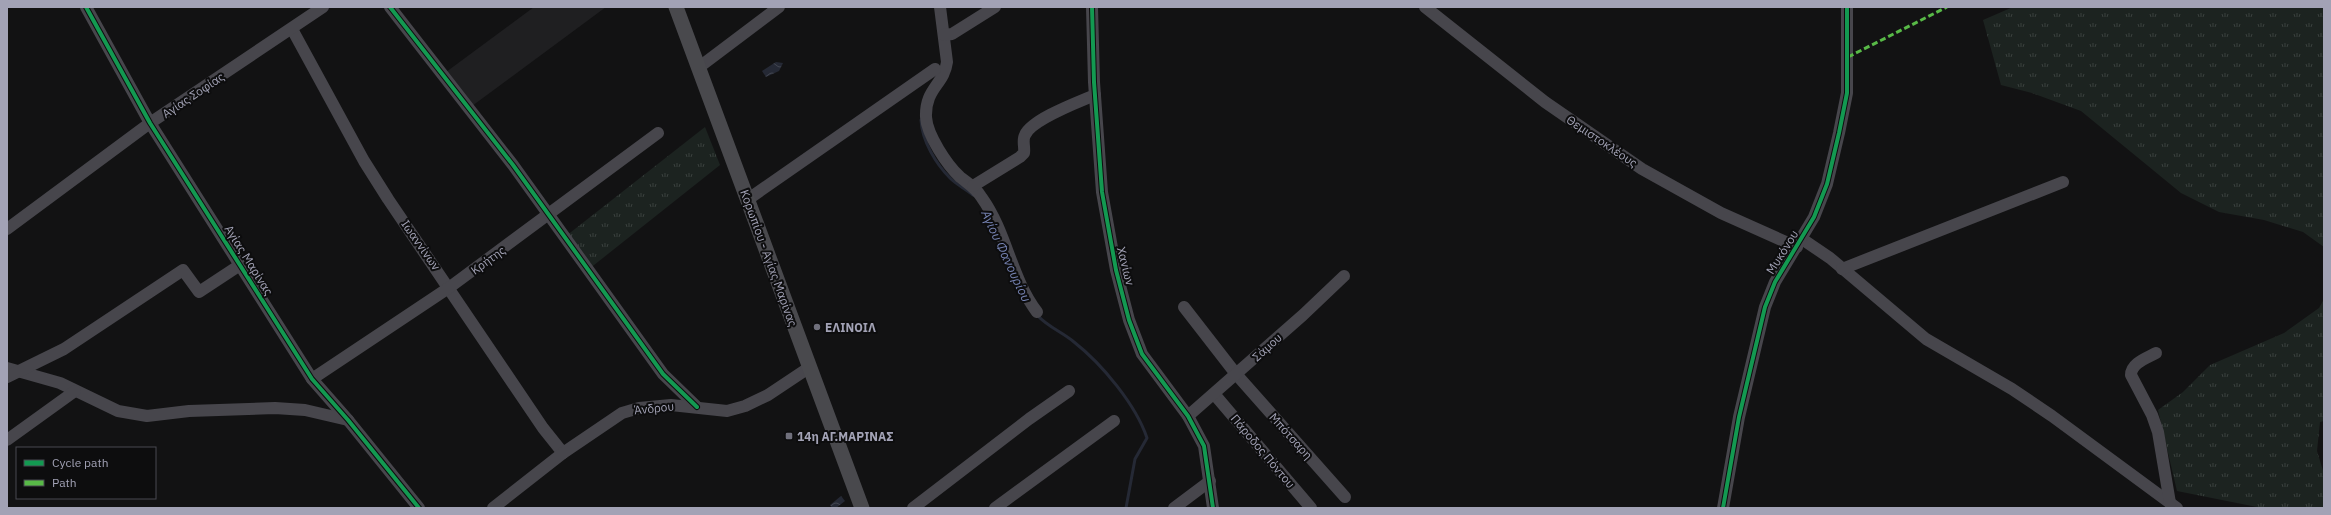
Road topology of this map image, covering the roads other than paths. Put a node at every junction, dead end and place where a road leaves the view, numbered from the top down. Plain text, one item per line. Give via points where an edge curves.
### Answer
1 (86, 7) edge
2 (323, 7) edge
3 (390, 7) edge
4 (676, 7) edge
5 (779, 7) edge
6 (940, 7) edge
7 (995, 7) edge
8 (1092, 7) edge
9 (1847, 7) edge
10 (1428, 8) edge
11 (292, 29) junction
12 (944, 36) junction
13 (698, 68) junction
14 (935, 69) dead end
15 (1095, 95) junction
16 (150, 123) junction
17 (658, 133) dead end
18 (2063, 182) dead end
19 (973, 186) junction
20 (747, 200) junction
21 (550, 215) junction
22 (7, 229) edge
23 (1800, 243) junction
24 (240, 265) junction
25 (1842, 269) junction
26 (1344, 276) dead end
27 (450, 287) junction
28 (1184, 307) dead end
29 (1037, 312) dead end
30 (2156, 353) dead end
31 (810, 367) junction
32 (12, 369) edge
33 (1236, 374) junction
34 (7, 377) edge
35 (312, 379) junction
36 (75, 390) junction
37 (1069, 391) dead end
38 (1215, 395) junction
39 (697, 407) junction
40 (1188, 416) junction
41 (348, 420) junction
42 (1114, 421) dead end
43 (7, 440) edge
44 (562, 453) junction
45 (1210, 481) junction
46 (1346, 497) dead end
47 (2174, 505) edge
48 (419, 508) edge
49 (494, 508) edge
50 (862, 508) edge
51 (913, 508) edge
52 (995, 508) edge
53 (1174, 508) edge
54 (1213, 508) edge
55 (1312, 508) edge
56 (1723, 508) edge

1 - 16 street, Αγίας Μαρίνας
2 - 11 street, Αγίας Σοφίας
3 - 21 street
4 - 13 main road, Κορωπίου - Αγίας Μαρίνας
5 - 13 street
6 - 12 street
7 - 12 street via 952,34
8 - 15 street, Χανίων
9 - 23 street, Μυκόνου via 1848,64 1844,113 1827,184
10 - 23 street, Θεμιστοκλέους via 1545,102 1642,168 1721,213
11 - 16 street, Αγίας Σοφίας
11 - 27 street, Ιωαννίνων via 364,161
12 - 19 street via 946,70 929,94 926,119 938,149 960,176
13 - 20 main road, Κορωπίου - Αγίας Μαρίνας
14 - 20 street
15 - 19 street via 1030,128 1023,140 1024,153
15 - 40 street, Χανίων via 1102,192 1110,242 1129,320 1142,354
16 - 22 street, Αγίας Σοφίας
16 - 24 street, Αγίας Μαρίνας
17 - 21 street, Κρήτης
18 - 25 street
19 - 29 street via 983,199 1004,241 1017,279
20 - 31 main road, Κορωπίου - Αγίας Μαρίνας
21 - 27 street, Κρήτης
21 - 39 street via 663,374
23 - 25 street, Θεμιστοκλέους
23 - 56 street, Μυκόνου via 1775,282 1765,307 1739,417
24 - 32 street via 200,292 182,270 64,349
24 - 35 street, Αγίας Μαρίνας
25 - 47 street, Θεμιστοκλέους via 1926,340 2012,389
26 - 33 street, Σάμου
27 - 35 street, Κρήτης
27 - 44 street, Ιωαννίνων
28 - 33 street, Μπότσαρη
30 - 47 street via 2134,366 2131,375 2158,432
31 - 39 street, Άνδρου via 768,395 745,406 727,411
31 - 50 main road, Κορωπίου - Αγίας Μαρίνας
32 - 34 street
32 - 36 street
33 - 38 street, Σάμου
33 - 46 street, Μπότσαρη
35 - 41 street, Αγίας Μαρίνας
36 - 41 street via 118,411 147,416 188,411 275,408 305,410
36 - 43 street
37 - 51 street
38 - 40 street, Σάμου
38 - 55 street, Πάροδος Πόντου
39 - 44 street, Άνδρου via 671,405 639,408 622,413
40 - 45 street, Χανίων via 1204,446
41 - 48 street, Αγίας Μαρίνας
42 - 52 street
44 - 49 street, Άνδρου
45 - 53 street
45 - 54 street, Χανίων

